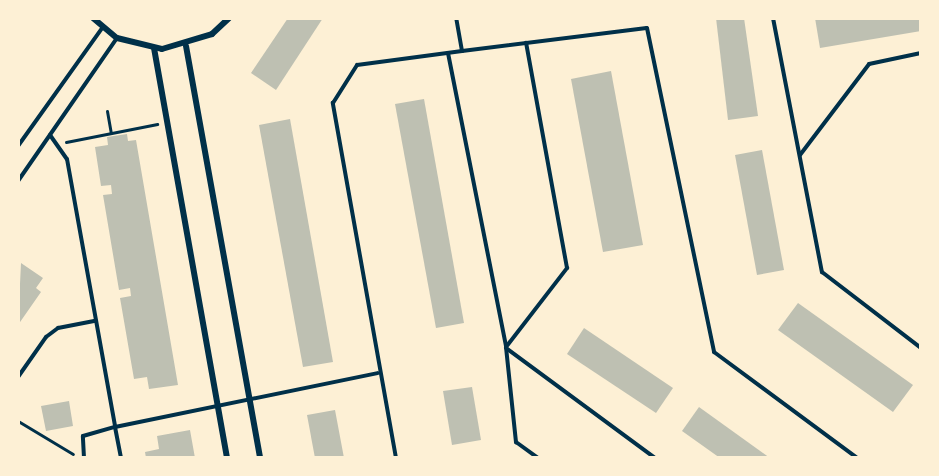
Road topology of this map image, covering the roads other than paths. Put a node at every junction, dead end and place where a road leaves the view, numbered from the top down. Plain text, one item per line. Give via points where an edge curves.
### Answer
1 (93, 18) edge
2 (229, 18) edge
3 (456, 18) edge
4 (773, 18) edge
5 (103, 27) junction
6 (117, 38) junction
7 (526, 43) junction
8 (186, 46) junction
9 (154, 48) junction
10 (462, 51) junction
11 (448, 53) junction
12 (921, 53) edge
13 (50, 135) junction
14 (18, 146) edge
15 (800, 155) junction
16 (18, 181) edge
17 (95, 321) junction
18 (506, 347) junction
19 (921, 348) edge
20 (378, 373) junction
21 (18, 377) edge
22 (249, 400) junction
23 (218, 406) junction
24 (115, 427) junction
25 (81, 458) edge
26 (121, 458) edge
27 (227, 458) edge
28 (260, 458) edge
29 (396, 458) edge
30 (538, 458) edge
31 (655, 458) edge
32 (857, 458) edge

1 - 5 street
2 - 8 street
3 - 10 lane
4 - 15 lane
5 - 6 street
5 - 14 lane
6 - 9 street
6 - 13 lane
7 - 10 lane
7 - 18 lane via 567,268
7 - 32 lane via 647,28 714,352
8 - 9 street
8 - 22 street
9 - 23 street
10 - 11 lane
11 - 18 lane
11 - 20 lane via 357,65 333,103
12 - 15 lane via 870,64
13 - 16 lane
13 - 17 lane via 67,159
15 - 19 lane via 822,272
17 - 21 lane via 58,328 46,337
17 - 24 lane
18 - 30 lane via 516,442
18 - 31 lane
20 - 22 lane
20 - 29 lane
22 - 23 lane
22 - 28 street
23 - 24 lane
23 - 27 street
24 - 25 lane via 83,436
24 - 26 lane

